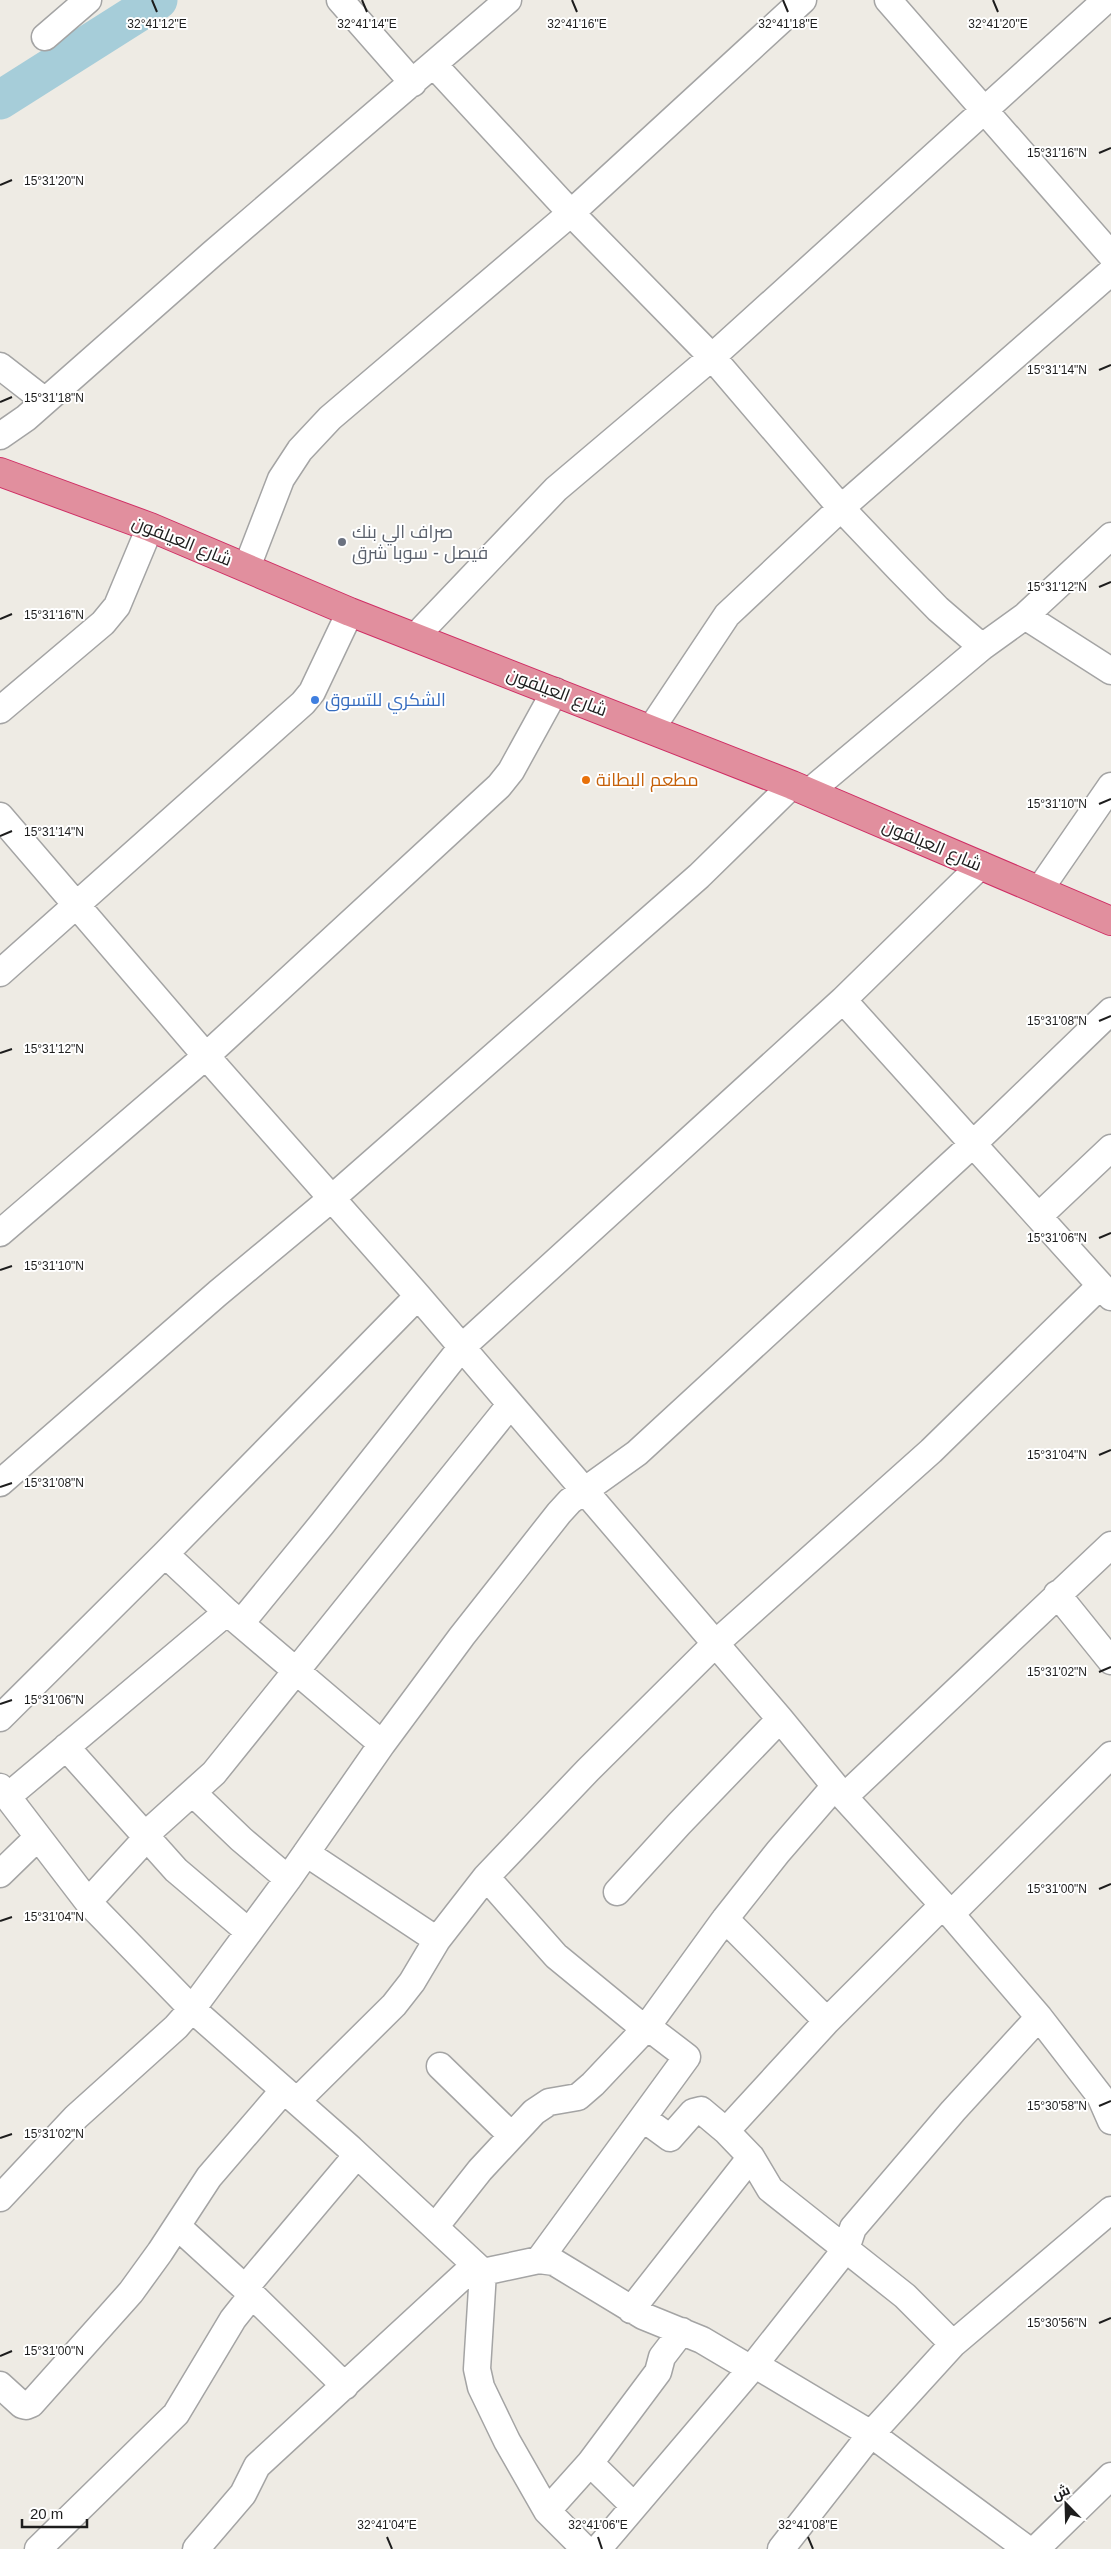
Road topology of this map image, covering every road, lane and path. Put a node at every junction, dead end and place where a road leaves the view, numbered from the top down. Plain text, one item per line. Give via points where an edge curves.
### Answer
1 (88, 0) edge
2 (340, 0) edge
3 (508, 0) edge
4 (803, 0) edge
5 (888, 0) edge
6 (1106, 0) edge
7 (45, 37) dead end
8 (434, 65) junction
9 (413, 83) junction
10 (984, 111) junction
11 (571, 213) junction
12 (1111, 255) edge
13 (1111, 272) edge
14 (712, 357) junction
15 (0, 366) edge
16 (46, 401) junction
17 (0, 436) edge
18 (0, 472) edge
19 (841, 508) junction
20 (150, 527) junction
21 (1111, 536) edge
22 (247, 567) junction
23 (350, 612) junction
24 (1025, 616) junction
25 (416, 636) junction
26 (982, 647) junction
27 (1111, 671) edge
28 (555, 691) junction
29 (0, 710) edge
30 (651, 728) junction
31 (1111, 786) edge
32 (800, 788) junction
33 (0, 816) edge
34 (981, 865) junction
35 (1040, 890) junction
36 (77, 906) junction
37 (1111, 921) edge
38 (0, 973) edge
39 (843, 1000) junction
40 (1111, 1010) edge
41 (206, 1056) junction
42 (973, 1144) junction
43 (1111, 1148) edge
44 (331, 1199) junction
45 (1039, 1216) junction
46 (0, 1233) edge
47 (1106, 1291) edge
48 (418, 1296) junction
49 (461, 1348) junction
50 (510, 1405) junction
51 (0, 1483) edge
52 (585, 1490) junction
53 (1111, 1545) edge
54 (165, 1554) junction
55 (1057, 1594) junction
56 (234, 1617) junction
57 (716, 1643) junction
58 (1109, 1654) edge
59 (297, 1671) junction
60 (0, 1718) edge
61 (780, 1719) junction
62 (382, 1744) junction
63 (66, 1747) junction
64 (1111, 1755) edge
65 (4, 1792) edge
66 (839, 1792) junction
67 (193, 1793) junction
68 (146, 1837) junction
69 (37, 1838) junction
70 (306, 1853) junction
71 (0, 1874) edge
72 (486, 1877) junction
73 (288, 1880) junction
74 (617, 1892) dead end
75 (88, 1902) junction
76 (947, 1909) junction
77 (724, 1918) junction
78 (249, 1932) junction
79 (437, 1940) junction
80 (192, 2009) junction
81 (1039, 2017) junction
82 (827, 2021) junction
83 (646, 2028) junction
84 (440, 2066) dead end
85 (1106, 2092) edge
86 (290, 2096) junction
87 (644, 2118) junction
88 (1111, 2121) edge
89 (726, 2131) junction
90 (511, 2135) junction
91 (357, 2155) junction
92 (751, 2157) junction
93 (0, 2198) edge
94 (1111, 2210) edge
95 (177, 2226) junction
96 (435, 2227) junction
97 (846, 2249) junction
98 (539, 2260) junction
99 (479, 2269) junction
100 (249, 2291) junction
101 (631, 2310) junction
102 (682, 2331) junction
103 (953, 2344) junction
104 (753, 2367) junction
105 (0, 2385) edge
106 (345, 2386) junction
107 (871, 2434) junction
108 (590, 2463) junction
109 (1111, 2476) edge
110 (634, 2506) junction
111 (547, 2511) junction
112 (38, 2549) edge
113 (196, 2549) edge
114 (585, 2549) edge
115 (598, 2549) edge
116 (780, 2549) edge
117 (1027, 2549) edge
118 (1036, 2549) edge

1 - 7 street
2 - 9 street
3 - 8 street
4 - 11 street
5 - 10 street
6 - 10 street
8 - 9 street
8 - 11 street
9 - 16 street
10 - 12 street
10 - 14 street
11 - 14 street
11 - 22 street via 330,418 300,450 281,479
13 - 19 street
14 - 19 street
14 - 25 street via 556,489
15 - 16 street
16 - 17 street
18 - 20 highway, شارع العيلفون
19 - 26 street via 938,609
19 - 30 street via 727,615
20 - 22 highway, شارع العيلفون
20 - 29 street via 117,606 103,623
21 - 24 street
22 - 23 highway, شارع العيلفون
23 - 25 highway, شارع العيلفون
23 - 36 street via 304,703
24 - 26 street
24 - 27 street
25 - 28 highway, شارع العيلفون
26 - 32 street
28 - 30 highway, شارع العيلفون
28 - 41 street via 511,771 499,786
30 - 32 highway, شارع العيلفون
31 - 35 street
32 - 34 highway, شارع العيلفون
32 - 44 street
33 - 36 street
34 - 35 highway, شارع العيلفون
34 - 39 street
35 - 37 highway, شارع العيلفون
36 - 38 street
36 - 41 street
39 - 42 street
39 - 49 street
40 - 42 street
41 - 44 street
41 - 46 street
42 - 45 street
42 - 52 street via 637,1453
43 - 45 street
44 - 48 street
44 - 51 street
45 - 47 street
47 - 57 street
48 - 49 street
48 - 54 street
49 - 50 street
49 - 56 street via 322,1524
50 - 52 street
50 - 59 street
52 - 57 street
52 - 62 street via 547,1526
53 - 55 street
54 - 56 street
54 - 60 street
55 - 58 street
55 - 66 street
56 - 59 street
56 - 63 street
57 - 61 street
57 - 72 street
59 - 62 street
59 - 67 street via 214,1773
61 - 66 street
61 - 74 street
62 - 70 street
63 - 65 street
63 - 68 street
64 - 76 street
65 - 69 street
66 - 76 street
66 - 77 street via 778,1852
67 - 68 street
67 - 73 street
68 - 75 street
68 - 78 street via 180,1874
69 - 71 street
69 - 75 street
70 - 73 street
70 - 79 street
72 - 79 street
72 - 83 street via 556,1956
73 - 78 street
75 - 80 street
76 - 81 street
76 - 82 street
77 - 82 street
77 - 83 street
78 - 80 street
79 - 86 street via 394,2005
80 - 86 street
80 - 93 street via 69,2123
81 - 85 street
81 - 97 street via 853,2228
82 - 89 street
83 - 87 street via 687,2057
83 - 90 street via 578,2097 542,2105
84 - 90 street
85 - 88 street
86 - 91 street
86 - 95 street via 209,2176
87 - 89 street via 670,2138 694,2112 701,2110
87 - 98 street
89 - 92 street
90 - 96 street
91 - 96 street
91 - 100 street
92 - 97 street via 770,2189
92 - 101 street
94 - 103 street
95 - 100 street
95 - 105 street via 131,2292 31,2404 22,2404
96 - 99 street
97 - 103 street via 905,2296
97 - 104 street
98 - 99 street
98 - 101 street via 560,2264
99 - 106 street
99 - 111 street via 477,2369 481,2387
100 - 106 street
100 - 112 street via 176,2414
101 - 102 street via 657,2324
102 - 104 street
102 - 108 street via 662,2357 658,2372
103 - 107 street
104 - 107 street
104 - 110 street
106 - 113 street via 257,2466 239,2499
107 - 116 street
107 - 117 street
108 - 110 street
108 - 111 street
109 - 118 street
110 - 115 street
111 - 114 street

